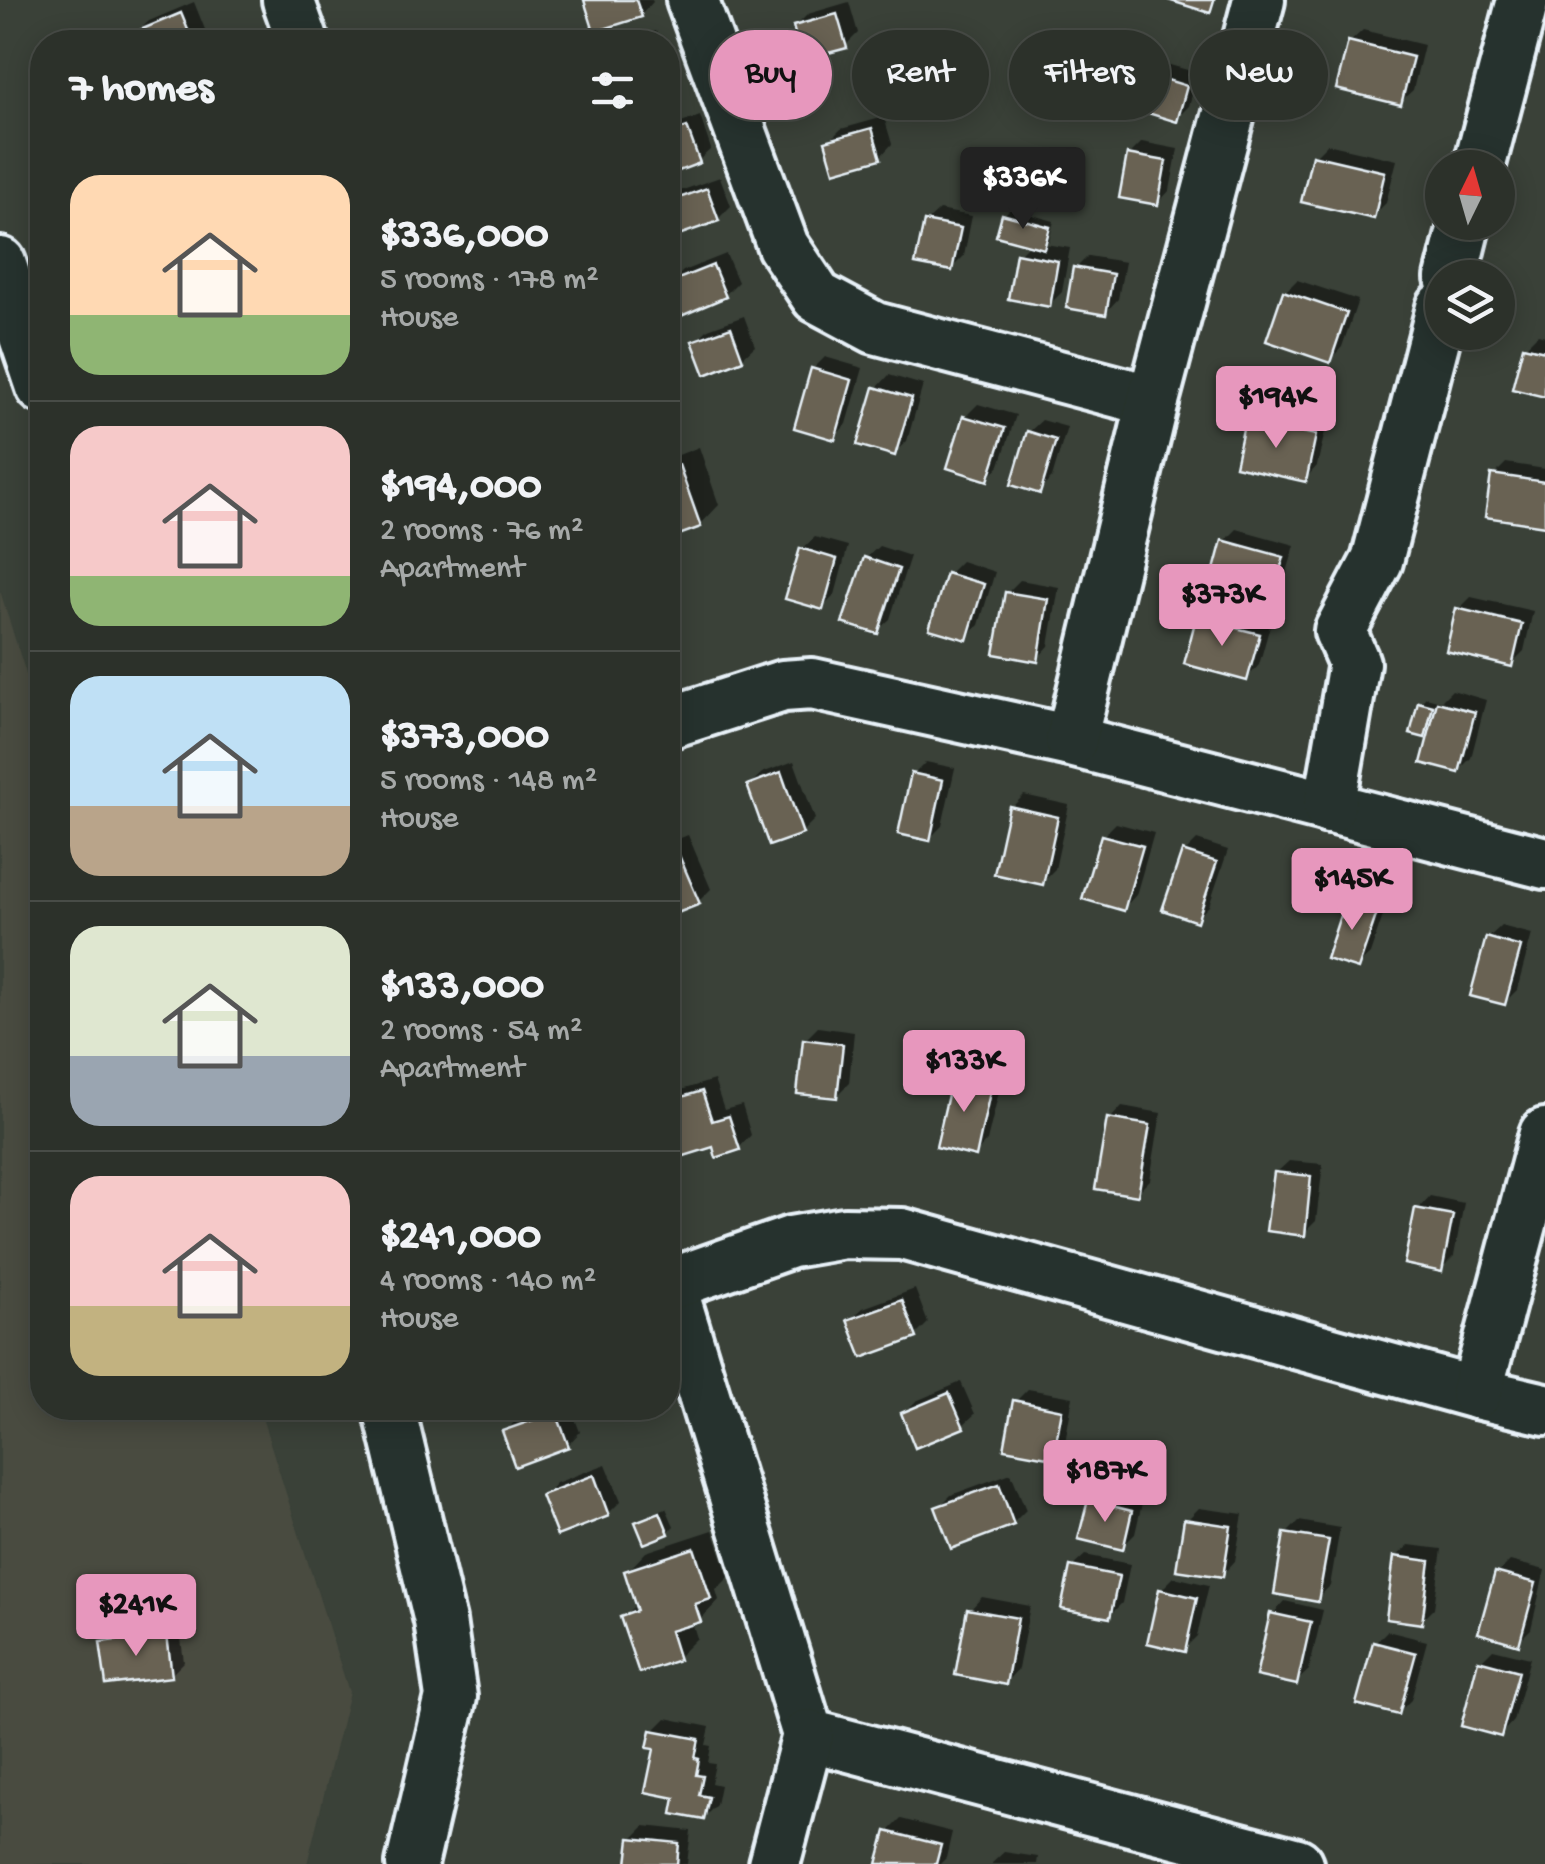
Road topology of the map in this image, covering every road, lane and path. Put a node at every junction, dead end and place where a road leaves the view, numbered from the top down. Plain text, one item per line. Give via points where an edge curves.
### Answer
1 (692, 0) edge
2 (1259, 0) edge
3 (1523, 0) edge
4 (1484, 150) edge
5 (0, 263) edge
6 (1431, 350) edge
7 (30, 352) edge
8 (1153, 401) junction
9 (680, 719) edge
10 (1071, 741) junction
11 (1329, 808) junction
12 (1545, 863) edge
13 (1545, 1134) edge
14 (680, 1281) edge
15 (680, 1321) edge
16 (1476, 1392) junction
17 (1545, 1410) edge
18 (392, 1420) edge
19 (808, 1736) junction
20 (412, 1864) edge
21 (774, 1864) edge
22 (1297, 1864) edge

1 - 8 street via 783,246 817,297 875,328
2 - 8 street
3 - 4 street
5 - 7 street
6 - 11 street via 1377,560 1340,632 1354,664
8 - 10 street
9 - 10 street via 783,686 812,684
10 - 11 street
11 - 12 street
13 - 16 street
14 - 16 street via 791,1242 844,1233 902,1234
15 - 19 street
16 - 17 street
18 - 20 street via 452,1696
19 - 21 street
19 - 22 street

